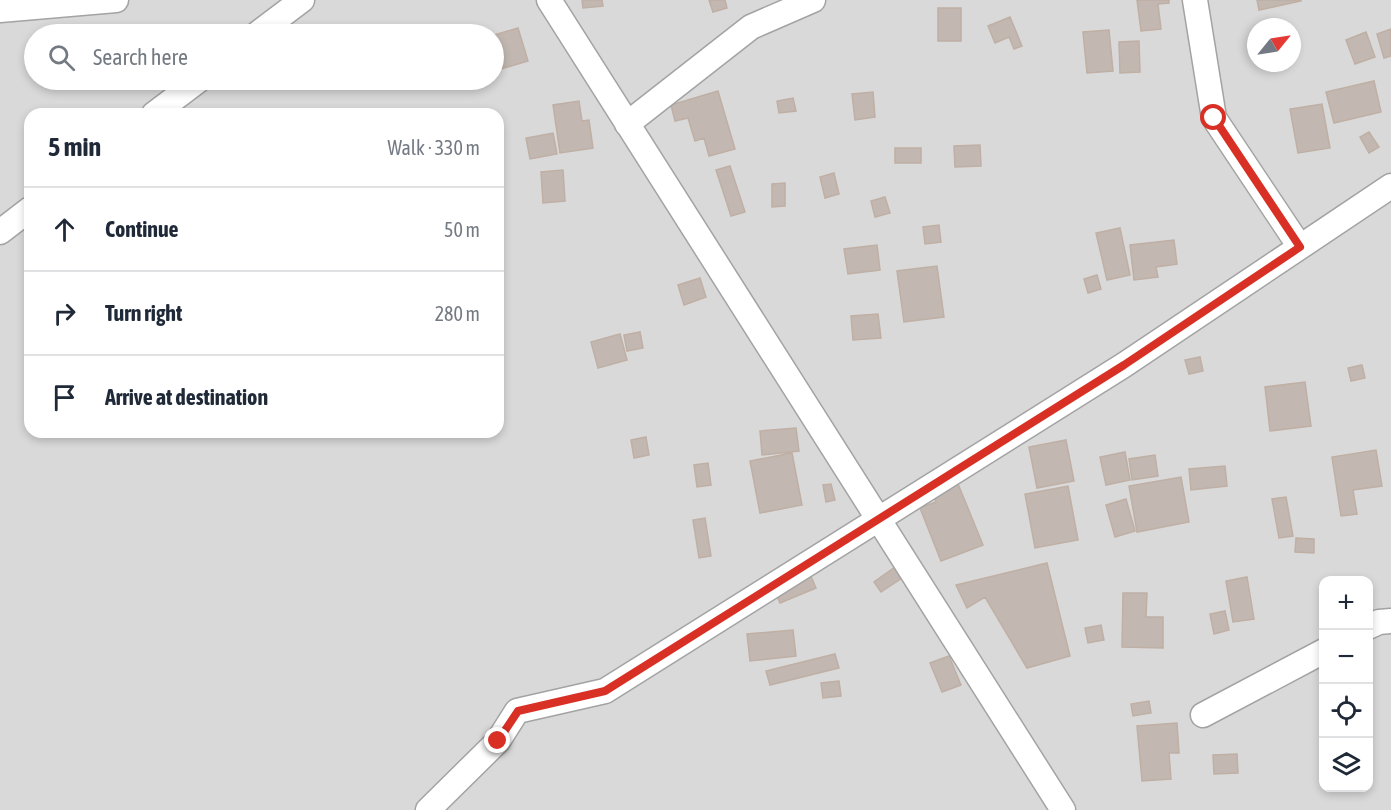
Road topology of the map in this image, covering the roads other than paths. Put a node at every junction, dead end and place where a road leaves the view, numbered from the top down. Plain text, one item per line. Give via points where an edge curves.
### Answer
1 (116, 0) edge
2 (302, 0) edge
3 (549, 0) edge
4 (813, 0) edge
5 (1195, 0) edge
6 (0, 10) edge
7 (270, 24) edge
8 (186, 90) edge
9 (162, 108) edge
10 (627, 124) junction
11 (1391, 186) edge
12 (24, 214) edge
13 (0, 232) edge
14 (1300, 247) junction
15 (879, 519) junction
16 (1391, 621) edge
17 (1373, 625) edge
18 (1319, 653) edge
19 (1203, 715) dead end
20 (428, 810) edge
21 (1063, 810) edge

1 - 6 street
2 - 7 street
3 - 10 street
4 - 10 street via 751,27
5 - 14 street via 1214,118
8 - 9 street
10 - 15 street
11 - 14 street
12 - 13 street
14 - 15 street via 1124,365
15 - 20 street via 605,691 518,711 498,741
15 - 21 street
16 - 17 street
18 - 19 street

